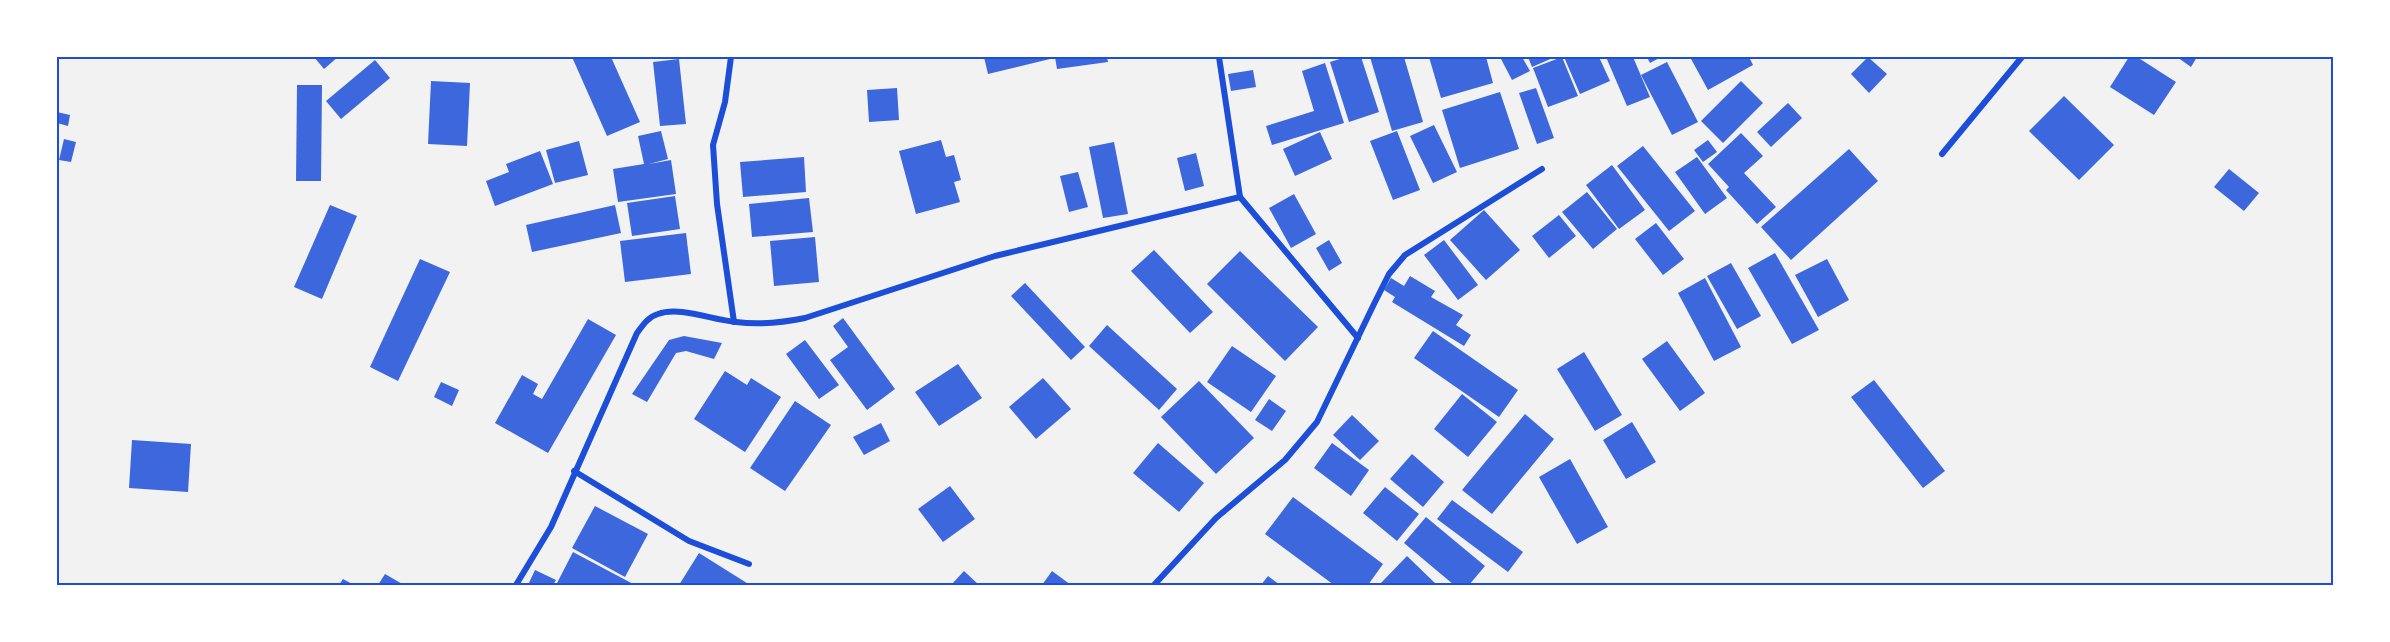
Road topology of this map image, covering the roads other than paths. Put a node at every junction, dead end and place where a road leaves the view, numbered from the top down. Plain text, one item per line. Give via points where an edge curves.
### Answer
1 (731, 57) edge
2 (1219, 57) edge
3 (2022, 57) edge
4 (1942, 154) dead end
5 (1542, 169) dead end
6 (1240, 197) junction
7 (734, 322) junction
8 (1358, 338) junction
9 (574, 471) junction
10 (749, 564) dead end
11 (516, 585) edge
12 (1154, 585) edge

1 - 7 street via 725,102 713,145
2 - 6 street
3 - 4 street
5 - 8 street via 1406,255 1389,274
6 - 7 street via 995,256 805,318 773,324
6 - 8 street
7 - 9 street via 675,313 658,314 645,321
8 - 12 street via 1317,422 1285,460 1216,518
9 - 10 street via 689,541
9 - 11 street via 551,527

